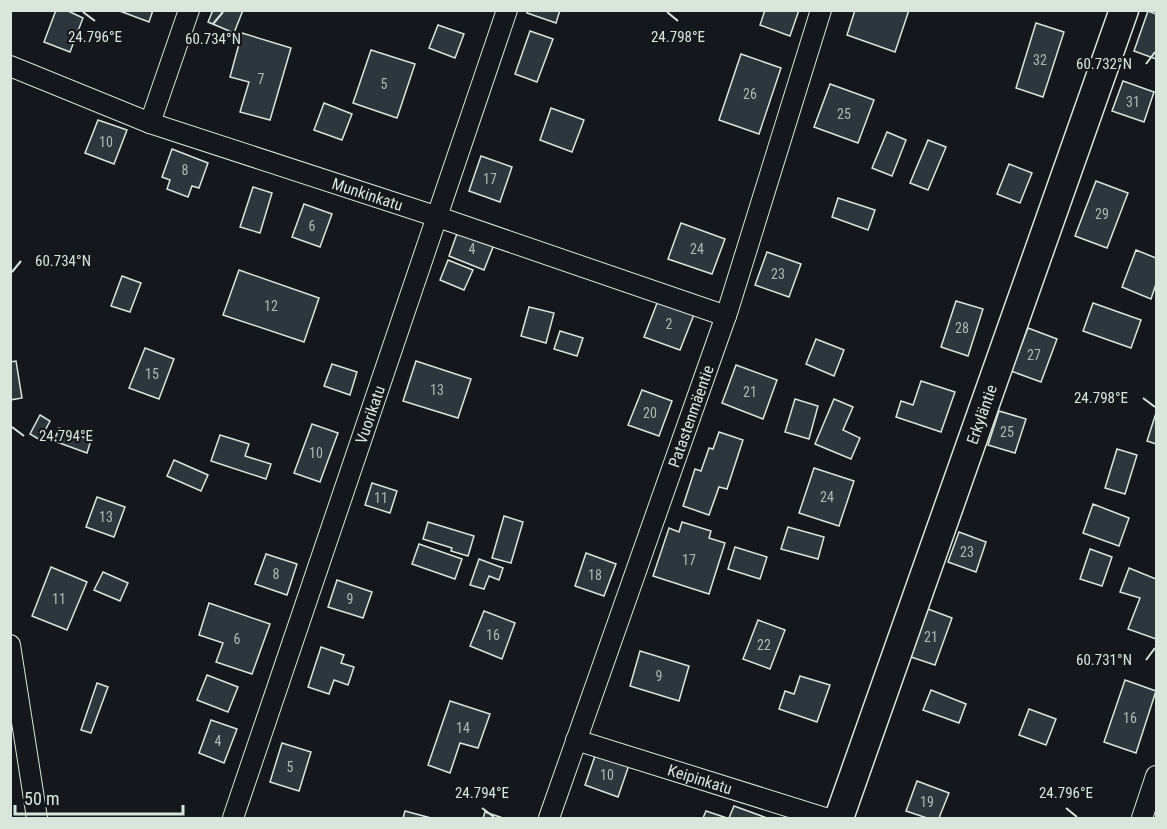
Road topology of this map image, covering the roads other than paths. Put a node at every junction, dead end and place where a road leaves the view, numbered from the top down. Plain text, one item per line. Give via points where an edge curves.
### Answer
1 (189, 10) edge
2 (507, 10) edge
3 (821, 10) edge
4 (1124, 10) edge
5 (10, 66) edge
6 (150, 123) junction
7 (438, 217) junction
8 (726, 316) junction
9 (10, 645) edge
10 (576, 740) junction
11 (1156, 776) edge
12 (37, 819) edge
13 (233, 819) edge
14 (549, 819) edge
15 (825, 819) edge
16 (839, 819) edge
17 (1142, 819) edge

1 - 6 street
2 - 7 street, Vuorikatu
3 - 8 street, Patastenmäentie
4 - 16 street, Erkyläntie
5 - 6 street, Munkinkatu
6 - 7 street, Munkinkatu
7 - 8 street, Munkinkatu
7 - 13 street, Vuorikatu
8 - 10 street, Patastenmäentie
9 - 12 street
10 - 14 street, Patastenmäentie
10 - 15 street, Keipinkatu
11 - 17 street

